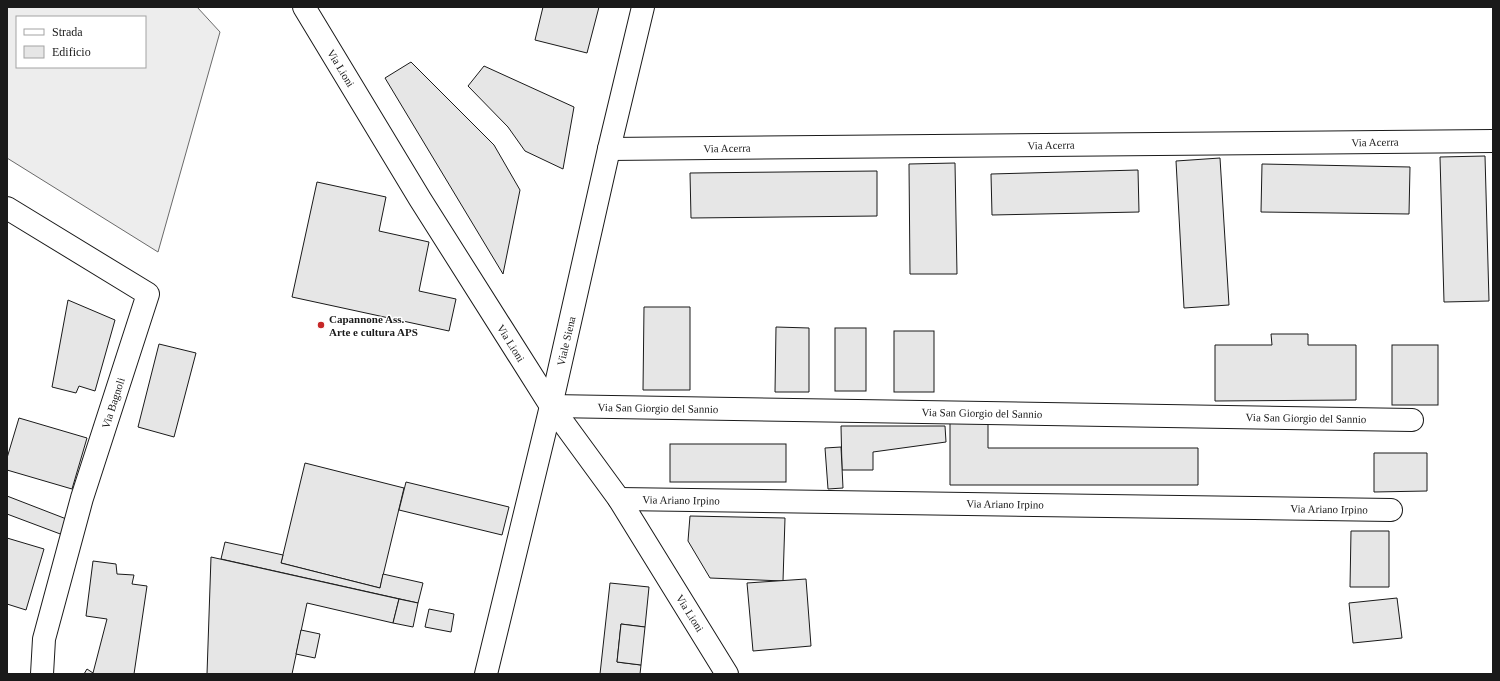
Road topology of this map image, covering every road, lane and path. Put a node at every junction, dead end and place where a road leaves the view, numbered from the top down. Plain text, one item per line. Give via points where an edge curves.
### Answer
1 (304, 7) edge
2 (643, 7) edge
3 (1493, 141) edge
4 (609, 150) junction
5 (7, 208) edge
6 (551, 406) junction
7 (1412, 420) dead end
8 (619, 499) junction
9 (1391, 510) dead end
10 (42, 674) edge
11 (486, 674) edge
12 (727, 674) edge

1 - 6 street, Via Lioni via 420,199
2 - 4 street, Viale Siena
3 - 4 street, Via Acerra
4 - 6 street, Viale Siena
5 - 10 street, Via Bagnoli via 148,294 82,498 44,639
6 - 7 street, Via San Giorgio del Sannio
6 - 8 street, Via Lioni
6 - 11 street, Viale Siena
8 - 9 street, Via Ariano Irpino
8 - 12 street, Via Lioni

